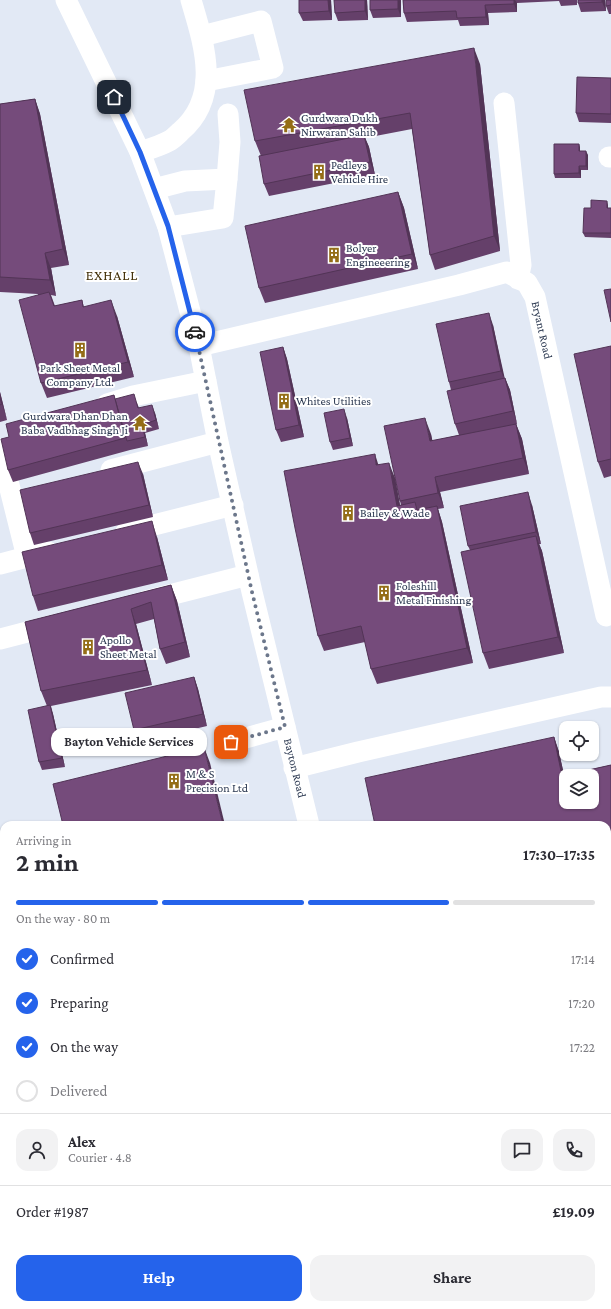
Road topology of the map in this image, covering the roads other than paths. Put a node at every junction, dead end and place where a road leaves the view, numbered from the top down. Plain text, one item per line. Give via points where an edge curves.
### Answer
1 (66, 0) edge
2 (191, 0) edge
3 (202, 36) junction
4 (206, 81) junction
5 (504, 102) dead end
6 (228, 114) dead end
7 (140, 152) junction
8 (227, 178) junction
9 (154, 189) junction
10 (168, 226) junction
11 (518, 279) junction
12 (199, 346) junction
13 (206, 381) junction
14 (88, 410) edge
15 (2, 440) edge
16 (218, 442) junction
17 (96, 474) edge
18 (232, 505) junction
19 (110, 536) edge
20 (65, 548) edge
21 (26, 557) junction
22 (0, 564) edge
23 (248, 575) junction
24 (128, 606) edge
25 (606, 616) dead end
26 (75, 620) edge
27 (0, 639) edge
28 (611, 697) edge
29 (285, 727) junction
30 (231, 742) dead end
31 (294, 768) junction
32 (308, 821) edge

1 - 7 street, Bayton Road
2 - 3 street
3 - 4 street
3 - 4 street via 261,21 272,68
4 - 7 street via 201,106 189,124 169,141
5 - 11 street via 521,265
6 - 8 street via 230,142
7 - 9 street, Bayton Road
8 - 9 street via 185,182
8 - 10 street via 223,218
9 - 10 street, Bayton Road
10 - 12 street, Bayton Road
11 - 12 street, Bryant Road via 507,272
11 - 25 street, Bryant Road via 527,283 535,297
12 - 13 street, Bayton Road
13 - 14 street via 133,396
13 - 16 street, Bayton Road
15 - 21 street via 20,495
16 - 17 street
16 - 18 street, Bayton Road
18 - 19 street
18 - 23 street, Bayton Road
20 - 21 street
21 - 22 street
23 - 24 street
23 - 29 street, Bayton Road
26 - 27 street
28 - 31 street via 601,696
29 - 30 street
29 - 31 street, Bayton Road
31 - 32 street, Bayton Road

